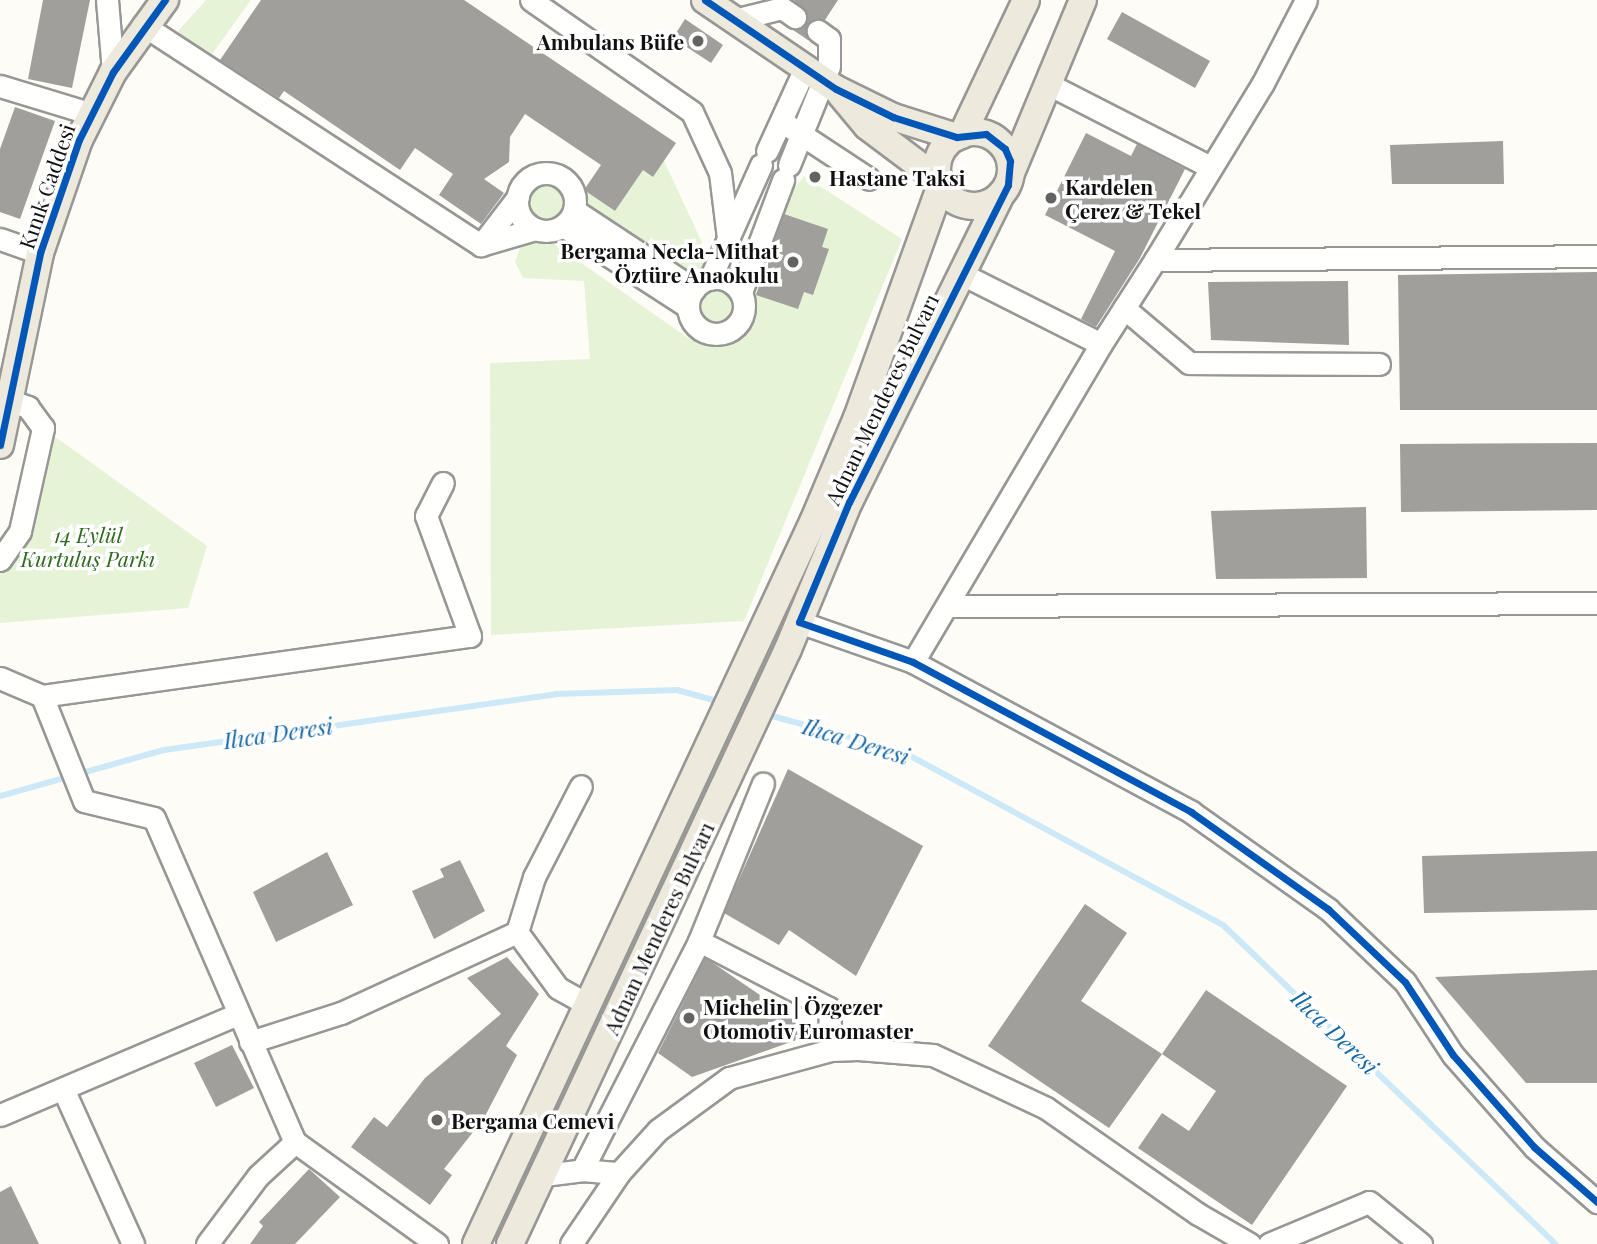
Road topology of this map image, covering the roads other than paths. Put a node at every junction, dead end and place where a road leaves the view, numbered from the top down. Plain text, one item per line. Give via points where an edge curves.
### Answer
1 (107, 0) edge
2 (165, 0) edge
3 (531, 0) edge
4 (705, 0) edge
5 (1026, 0) edge
6 (1083, 0) edge
7 (1306, 0) edge
8 (795, 17) dead end
9 (734, 20) junction
10 (144, 25) junction
11 (818, 32) dead end
12 (113, 72) junction
13 (821, 79) junction
14 (1048, 84) junction
15 (0, 86) edge
16 (89, 113) junction
17 (781, 121) junction
18 (800, 134) junction
19 (959, 136) junction
20 (1210, 167) junction
21 (869, 179) dead end
22 (940, 182) junction
23 (1006, 184) junction
24 (518, 197) junction
25 (568, 218) junction
26 (535, 229) junction
27 (728, 237) junction
28 (0, 239) edge
29 (481, 245) junction
30 (40, 253) junction
31 (1597, 256) edge
32 (1155, 260) junction
33 (962, 274) junction
34 (697, 291) junction
35 (741, 292) junction
36 (1124, 308) junction
37 (1101, 344) junction
38 (1380, 364) dead end
39 (8, 400) junction
40 (0, 444) edge
41 (443, 483) dead end
42 (0, 560) edge
43 (1597, 603) edge
44 (948, 606) junction
45 (799, 622) junction
46 (913, 662) junction
47 (0, 678) edge
48 (42, 696) junction
49 (763, 783) dead end
50 (581, 786) dead end
51 (517, 932) junction
52 (699, 941) junction
53 (587, 1004) junction
54 (238, 1013) junction
55 (250, 1042) junction
56 (831, 1051) junction
57 (64, 1091) junction
58 (0, 1115) edge
59 (295, 1142) junction
60 (582, 1170) junction
61 (619, 1172) junction
62 (544, 1175) junction
63 (1597, 1202) edge
64 (133, 1244) edge
65 (207, 1244) edge
66 (437, 1244) edge
67 (476, 1244) edge
68 (510, 1244) edge
69 (571, 1244) edge
70 (1250, 1244) edge
71 (1269, 1244) edge
72 (1421, 1244) edge

1 - 12 street
2 - 10 main road, Kınık Caddesi
3 - 27 street via 692,112 720,173
4 - 9 main road
5 - 19 main road
6 - 14 main road, Adnan Menderes Bulvarı
7 - 20 street via 1263,83
8 - 9 street via 782,8
9 - 13 main road
10 - 12 main road, Kınık Caddesi
10 - 29 street
11 - 13 street via 829,39 829,66
12 - 16 main road, Kınık Caddesi
13 - 17 street
13 - 18 street
13 - 19 main road via 894,117
13 - 22 main road via 867,126
14 - 20 street
14 - 23 main road, Adnan Menderes Bulvarı
15 - 16 street
16 - 30 main road, Kınık Caddesi
17 - 18 street
17 - 27 street
18 - 21 street
18 - 35 street
19 - 22 main road via 940,155
19 - 23 main road via 986,134 997,140 1010,161
20 - 32 street
22 - 23 main road via 963,205 984,205
22 - 53 main road, Adnan Menderes Bulvarı via 857,418 759,643
23 - 33 main road, Adnan Menderes Bulvarı
24 - 25 street via 534,176 552,174 573,191
24 - 26 street via 521,216
24 - 29 street
25 - 26 street
25 - 34 street
26 - 29 street
27 - 34 street
28 - 30 street
30 - 39 main road, Kınık Caddesi
31 - 32 street
32 - 36 street
33 - 37 street
33 - 45 main road, Adnan Menderes Bulvarı via 849,502
34 - 35 street via 727,280
34 - 35 street via 696,327 721,334 742,317
36 - 37 street
36 - 38 street via 1189,363
37 - 44 street
39 - 40 main road, Kınık Caddesi
39 - 42 street via 28,407 43,428 20,531
41 - 48 street via 426,516 470,636
43 - 44 street
44 - 46 street
45 - 46 street
45 - 62 main road, Adnan Menderes Bulvarı
46 - 63 street via 1192,812 1328,909 1405,982 1453,1055 1534,1147
47 - 48 street
48 - 54 street via 85,801 154,818
49 - 52 street
50 - 51 street via 534,877
51 - 53 street via 558,988
51 - 55 street via 354,1008
52 - 56 street via 829,1008
52 - 60 street
53 - 67 main road, Adnan Menderes Bulvarı
54 - 55 street
54 - 57 street
55 - 59 street
56 - 61 street via 729,1078 659,1130
56 - 70 street via 933,1055 1046,1108 1198,1214
57 - 58 street
57 - 64 street
59 - 65 street via 258,1176
59 - 66 street
60 - 61 street
60 - 62 street
61 - 69 street
62 - 68 main road, Adnan Menderes Bulvarı
71 - 72 street via 1369,1202

